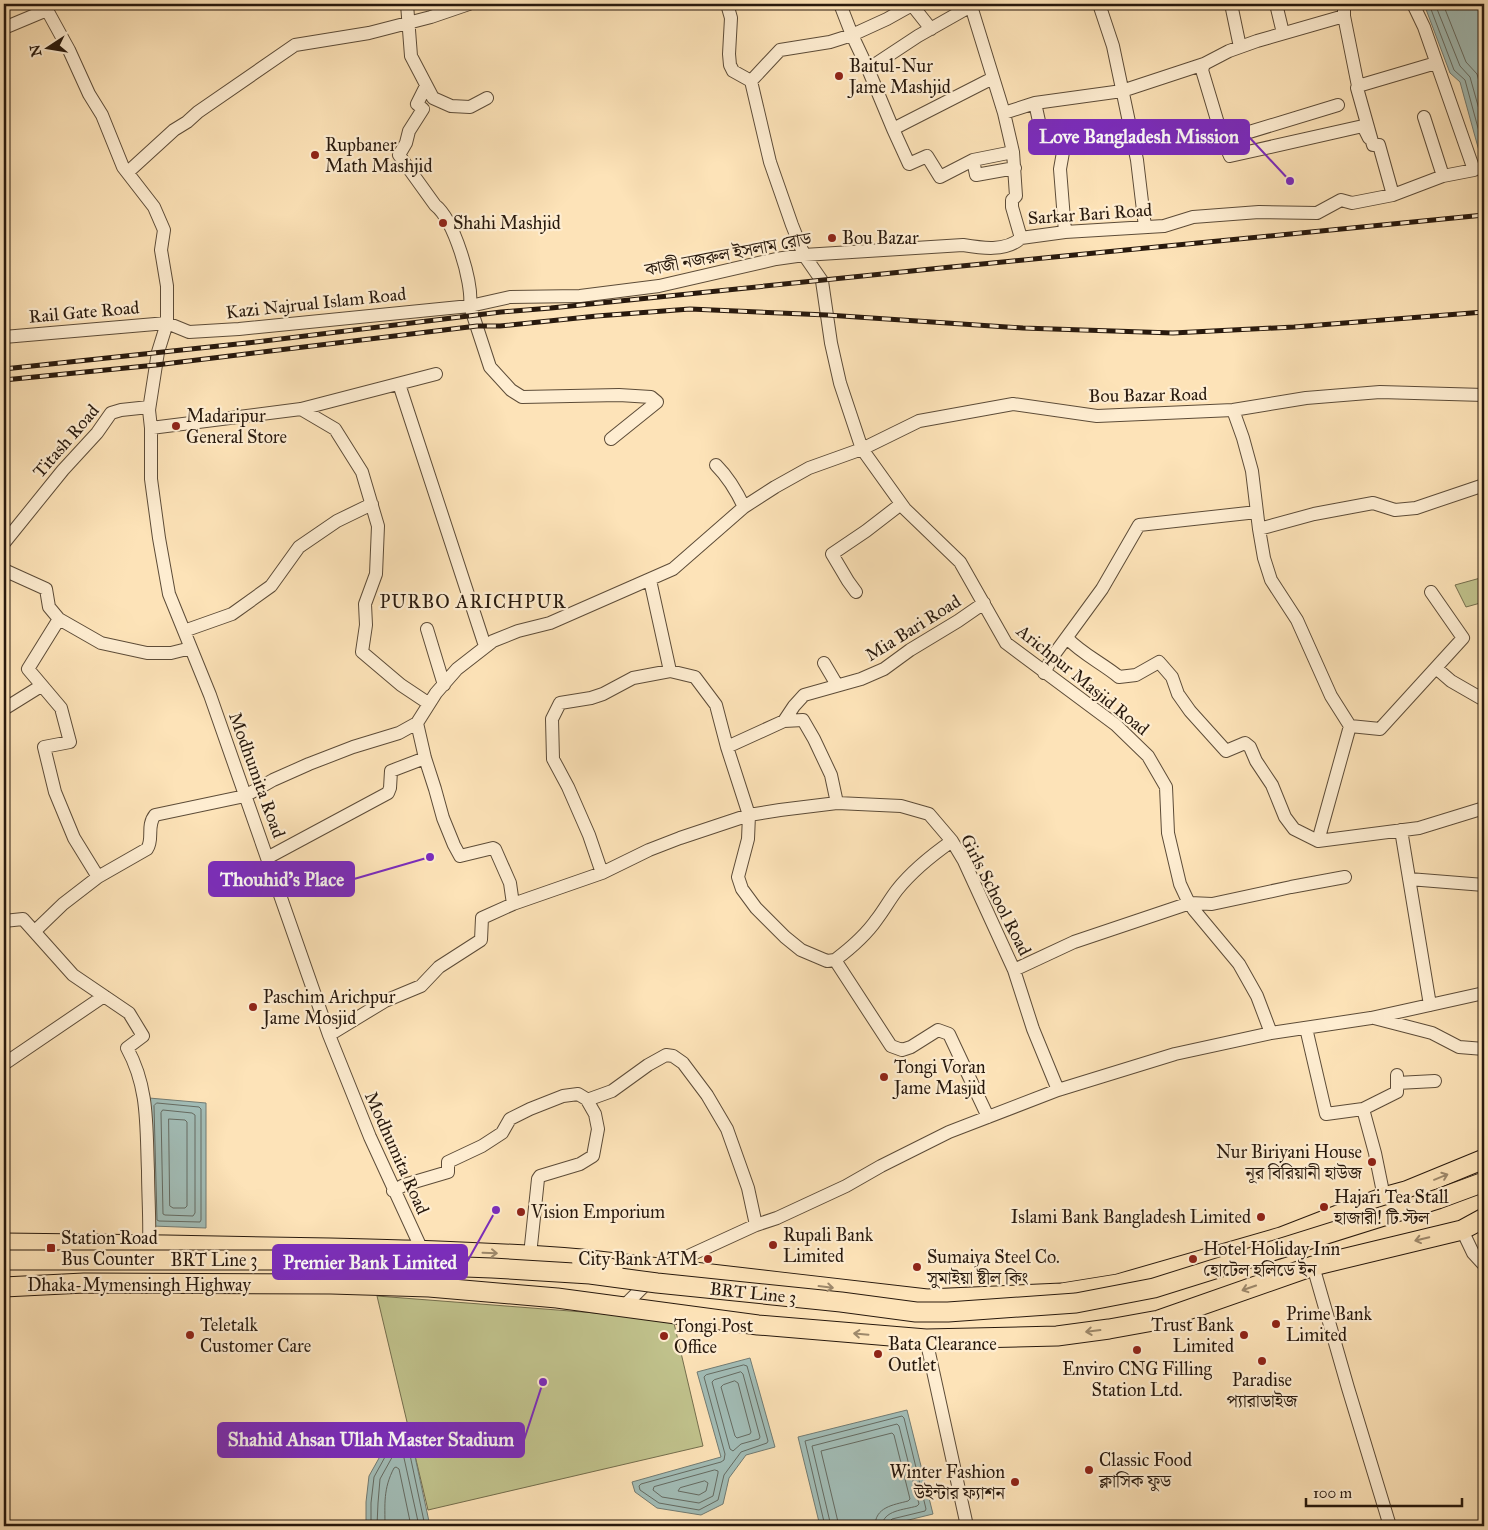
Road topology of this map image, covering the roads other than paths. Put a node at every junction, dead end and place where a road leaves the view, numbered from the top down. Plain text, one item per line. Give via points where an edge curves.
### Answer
1 (407, 4) edge
2 (469, 4) edge
3 (727, 4) edge
4 (840, 4) edge
5 (1099, 4) edge
6 (1231, 4) edge
7 (1276, 4) edge
8 (1413, 4) edge
9 (974, 5) edge
10 (46, 7) edge
11 (1344, 10) edge
12 (408, 23) junction
13 (4, 28) edge
14 (931, 29) junction
15 (1283, 33) junction
16 (852, 35) junction
17 (1240, 47) junction
18 (1204, 64) junction
19 (1436, 64) junction
20 (868, 69) junction
21 (993, 78) junction
22 (751, 81) junction
23 (426, 86) junction
24 (1358, 86) junction
25 (1122, 91) junction
26 (487, 98) dead end
27 (1035, 104) junction
28 (1338, 105) dead end
29 (1004, 113) junction
30 (1424, 118) dead end
31 (893, 129) junction
32 (1223, 140) junction
33 (1373, 145) junction
34 (1013, 152) junction
35 (973, 160) junction
36 (1015, 168) junction
37 (128, 172) junction
38 (1443, 176) junction
39 (1393, 195) junction
40 (1144, 227) junction
41 (1065, 232) junction
42 (1021, 238) junction
43 (804, 255) junction
44 (470, 306) junction
45 (167, 323) junction
46 (4, 337) edge
47 (436, 374) dead end
48 (400, 384) junction
49 (1484, 395) edge
50 (149, 407) junction
51 (301, 408) junction
52 (1233, 410) junction
53 (151, 428) junction
54 (611, 439) dead end
55 (862, 448) junction
56 (716, 465) dead end
57 (1484, 485) edge
58 (372, 504) junction
59 (901, 504) junction
60 (744, 507) junction
61 (1257, 512) junction
62 (1259, 529) junction
63 (4, 544) edge
64 (4, 570) edge
65 (650, 580) junction
66 (856, 592) dead end
67 (1431, 592) dead end
68 (984, 602) junction
69 (59, 619) junction
70 (427, 629) dead end
71 (184, 631) junction
72 (1067, 638) junction
73 (485, 646) junction
74 (191, 648) junction
75 (824, 663) dead end
76 (1436, 668) junction
77 (670, 671) junction
78 (1044, 672) junction
79 (444, 685) junction
80 (836, 685) junction
81 (41, 686) junction
82 (1484, 700) edge
83 (428, 703) junction
84 (4, 709) edge
85 (784, 721) junction
86 (417, 722) junction
87 (1350, 726) junction
88 (727, 747) junction
89 (424, 758) junction
90 (245, 796) junction
91 (837, 804) junction
92 (1484, 808) edge
93 (749, 815) junction
94 (1401, 830) junction
95 (952, 841) junction
96 (1318, 841) junction
97 (267, 858) junction
98 (602, 873) junction
99 (98, 877) junction
100 (1345, 877) dead end
101 (1409, 879) junction
102 (1484, 885) edge
103 (1190, 903) junction
104 (513, 904) junction
105 (4, 921) edge
106 (35, 931) junction
107 (835, 960) junction
108 (1014, 970) junction
109 (1484, 993) edge
110 (104, 996) junction
111 (1430, 1005) junction
112 (1371, 1018) junction
113 (1306, 1028) junction
114 (1271, 1033) junction
115 (329, 1035) junction
116 (1484, 1049) edge
117 (4, 1064) edge
118 (1435, 1081) dead end
119 (1058, 1090) junction
120 (588, 1100) junction
121 (1363, 1109) junction
122 (988, 1117) junction
123 (1484, 1159) edge
124 (1484, 1182) edge
125 (394, 1191) junction
126 (1384, 1197) junction
127 (1484, 1218) edge
128 (756, 1225) junction
129 (1462, 1230) junction
130 (4, 1243) edge
131 (149, 1244) junction
132 (422, 1250) junction
133 (530, 1255) junction
134 (4, 1260) edge
135 (1484, 1265) edge
136 (1313, 1266) junction
137 (659, 1275) junction
138 (4, 1286) edge
139 (624, 1307) junction
140 (926, 1339) junction
141 (967, 1526) edge
142 (1390, 1526) edge

1 - 12 street
2 - 12 street
3 - 22 street via 731,18 730,65 733,71
4 - 16 street
5 - 25 street via 1113,46
6 - 17 street
7 - 15 street
8 - 19 street
9 - 14 street
9 - 21 street, Sarkar Bari Road
10 - 13 street
10 - 37 street, Modhumita Road
11 - 15 street
11 - 24 street
12 - 23 street via 410,56
12 - 37 street via 295,45 174,130
14 - 16 street via 912,5
14 - 20 street
15 - 17 street
16 - 20 street
16 - 22 street via 780,50
17 - 18 street
18 - 25 street
18 - 32 street via 1202,70
19 - 24 street
19 - 38 street, Sarkar Bari Road via 1474,170
20 - 31 street
21 - 29 street, Sarkar Bari Road
21 - 31 street
22 - 43 street via 770,162
23 - 26 street via 433,98 451,106 470,107
23 - 44 street via 417,104 424,109 409,131 399,155 452,228 466,274
24 - 33 street
25 - 27 street
25 - 40 street via 1137,160
27 - 29 street
27 - 41 street via 1044,144 1065,141 1060,169
28 - 32 street
29 - 34 street, Sarkar Bari Road
30 - 38 street
31 - 35 street via 909,164 927,156 940,177
32 - 33 street via 1230,156 1362,126
33 - 39 street via 1379,145
34 - 35 street
34 - 36 street, Sarkar Bari Road
35 - 36 street via 976,175
36 - 42 street, Sarkar Bari Road via 1016,196 1012,207
37 - 45 street, Modhumita Road via 154,207 164,230 161,250 167,286
38 - 39 street, Sarkar Bari Road
39 - 40 street, Sarkar Bari Road via 1352,203 1342,200 1316,213 1259,212 1193,217 1164,226
40 - 41 street, Sarkar Bari Road
41 - 42 street, Sarkar Bari Road
42 - 43 street, কাজী নজরুল ইসলাম রোড via 1014,245 985,248 962,245
43 - 44 street, কাজী নজরুল ইসলাম রোড via 659,286 580,296 510,297
43 - 55 street, Arichpur Masjid Road via 822,282 842,394
44 - 45 street, Kazi Najrual Islam Road via 189,332
44 - 54 street via 490,367 522,397 619,395 651,397 656,402
45 - 46 street, Rail Gate Road
45 - 50 street, Modhumita Road via 158,352
47 - 48 street
48 - 51 street
48 - 73 street
49 - 52 street, Bou Bazar Road via 1380,392 1306,398
50 - 53 street, Modhumita Road
50 - 63 street, Titash Road via 111,413
51 - 53 street
51 - 58 street via 335,429 362,472
52 - 55 street, Bou Bazar Road via 1097,416 1013,404 919,421
52 - 61 street via 1244,438
53 - 71 street, Modhumita Road via 151,479 159,538 169,594
55 - 59 street, Arichpur Masjid Road
55 - 60 street, Bou Bazar Road via 809,468
56 - 60 street
57 - 62 street via 1416,508 1395,510 1373,503
58 - 71 street via 337,521 299,547 271,586 232,614
58 - 83 street via 378,526 376,574 365,604 362,652
59 - 66 street via 832,554
59 - 68 street, Arichpur Masjid Road via 960,562
60 - 65 street, Bou Bazar Road via 672,570
61 - 62 street
61 - 72 street via 1139,525 1102,589
62 - 87 street via 1271,580 1298,620 1331,696
64 - 69 street via 46,588 49,608
65 - 73 street, Bou Bazar Road via 550,623 502,637
65 - 77 street
67 - 76 street via 1463,638
68 - 78 street, Arichpur Masjid Road via 1006,643
68 - 80 street, Mia Bari Road via 884,669
69 - 74 street via 101,643 122,649 171,653
69 - 81 street via 28,669
70 - 79 street
71 - 74 street, Modhumita Road
72 - 78 street
72 - 96 street via 1119,677 1136,675 1159,662 1172,677 1178,694 1190,711 1226,751 1245,743 1250,747 1272,785 1285,818 1294,829
73 - 79 street, Bou Bazar Road via 457,669
74 - 90 street, Modhumita Road
75 - 80 street
76 - 82 street
76 - 87 street via 1380,728
77 - 88 street via 695,676 716,705
77 - 98 street via 633,678 591,698 560,702 552,719 553,759 589,835
78 - 103 street, Arichpur Masjid Road via 1116,725 1148,756 1166,787 1168,833 1180,884
79 - 83 street, Bou Bazar Road
80 - 85 street, Mia Bari Road via 804,695
81 - 84 street
81 - 99 street via 61,708 70,742 44,747 55,792 74,838
83 - 86 street, Bou Bazar Road
85 - 88 street
85 - 91 street via 803,720 831,775
86 - 89 street
86 - 90 street via 399,733 309,764
87 - 96 street
88 - 93 street
89 - 97 street via 391,771 388,793
89 - 104 street via 443,818 460,856 495,849 511,885
90 - 97 street, Modhumita Road
90 - 99 street via 155,815 150,826 151,844 147,849
91 - 93 street, Girls School Road
91 - 95 street, Girls School Road via 902,806 928,814
92 - 94 street via 1419,828
93 - 98 street, Girls School Road via 649,850
93 - 107 street via 748,840 738,876 742,889 756,908 801,950 827,961
94 - 96 street
94 - 101 street
95 - 107 street via 912,874 876,921
95 - 108 street, Girls School Road
97 - 115 street, Modhumita Road
98 - 104 street, Girls School Road
99 - 106 street
100 - 103 street via 1212,904
101 - 102 street
101 - 111 street
103 - 108 street via 1074,942
103 - 114 street, Arichpur Masjid Road via 1239,964 1257,996
104 - 115 street, Girls School Road via 482,918 481,940 439,967 421,986 385,1001
105 - 106 street via 23,919
106 - 110 street via 74,975
107 - 122 street via 891,1046 902,1050 938,1030 948,1034
108 - 119 street, Girls School Road
109 - 111 street
110 - 117 street
110 - 131 street via 129,1013 143,1036 127,1048 144,1095
111 - 112 street
112 - 113 street
112 - 116 street via 1432,1034 1459,1047
113 - 114 street
113 - 121 street via 1326,1114
114 - 119 street via 1175,1054
115 - 125 street, Modhumita Road
118 - 121 street via 1397,1079 1396,1092
119 - 122 street
120 - 125 street via 578,1094 566,1095 530,1109 510,1119 502,1133 482,1146 448,1162 448,1172
120 - 128 street via 612,1092 666,1055 678,1059 707,1094 727,1129 748,1188
120 - 133 street via 596,1114 598,1128 593,1156 538,1179
121 - 126 street
122 - 128 street via 949,1132 846,1186
126 -> 123 highway
124 - 137 highway, BRT Line 3, bridge via 1154,1288 1076,1303 916,1312
125 - 132 street, Modhumita Road
137 -> 126 highway via 927,1299 1062,1293 1118,1284 1272,1240
127 - 129 highway, Dhaka-Mymensingh Highway
128 - 137 street
129 - 135 street
129 -> 136 highway, Dhaka-Mymensingh Highway
130 - 131 highway
131 - 132 highway
132 -> 133 highway
133 - 137 highway, bridge via 581,1259
134 - 137 highway, BRT Line 3, bridge via 288,1261
136 -> 140 highway, Dhaka-Mymensingh Highway via 1159,1320 1057,1336
136 - 142 street
137 - 139 street
138 - 139 highway, Dhaka-Mymensingh Highway via 84,1283 419,1286
140 -> 139 highway, Dhaka-Mymensingh Highway via 758,1325
140 - 141 street

